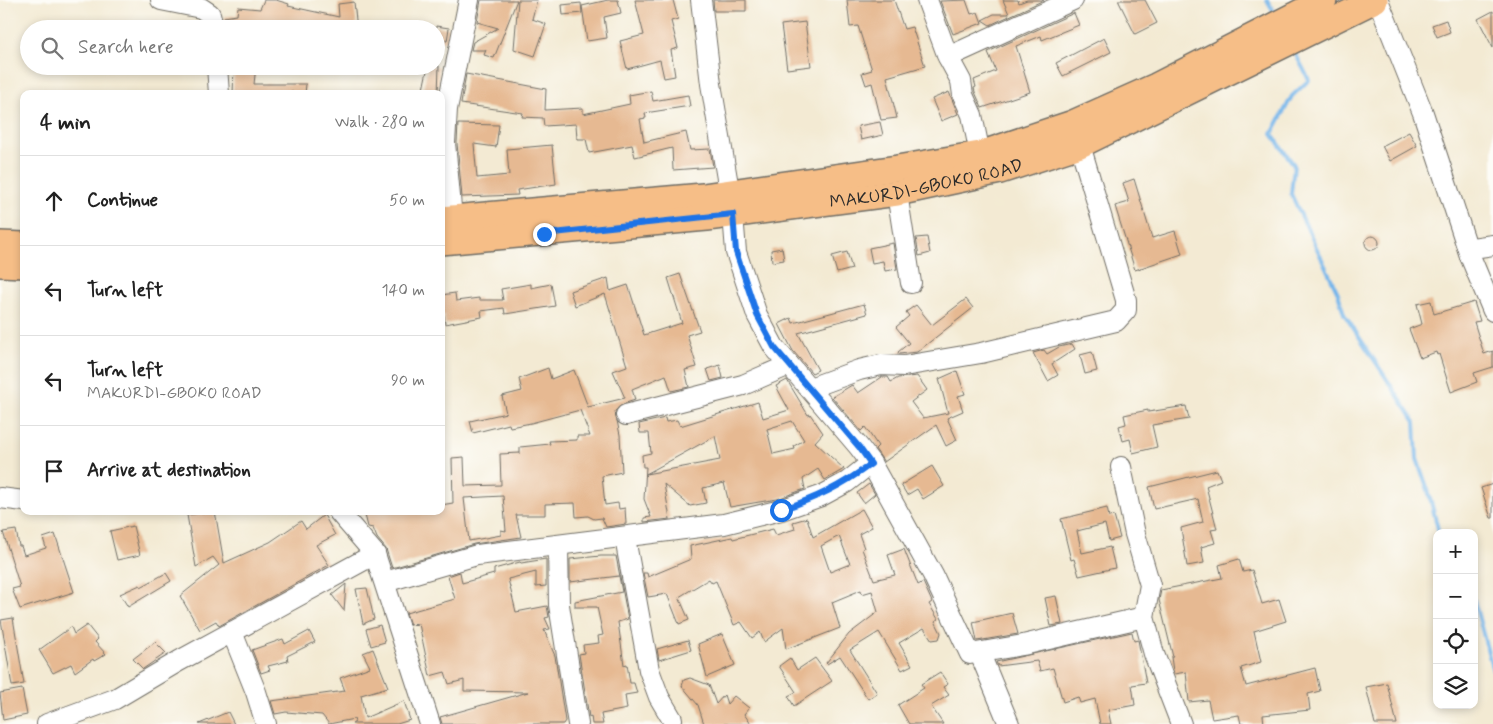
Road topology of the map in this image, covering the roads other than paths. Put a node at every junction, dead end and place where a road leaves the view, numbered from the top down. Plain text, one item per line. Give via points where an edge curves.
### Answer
1 (161, 0) edge
2 (469, 0) edge
3 (701, 0) edge
4 (927, 0) edge
5 (1073, 0) edge
6 (1324, 0) edge
7 (1376, 0) edge
8 (212, 20) edge
9 (1304, 22) junction
10 (1265, 42) junction
11 (948, 57) junction
12 (218, 75) edge
13 (219, 90) edge
14 (1080, 145) junction
15 (980, 154) junction
16 (897, 193) junction
17 (731, 203) junction
18 (446, 219) edge
19 (445, 241) edge
20 (0, 244) edge
21 (20, 245) edge
22 (1493, 245) edge
23 (1470, 256) junction
24 (0, 264) edge
25 (20, 265) edge
26 (912, 283) dead end
27 (1493, 311) edge
28 (790, 365) junction
29 (810, 388) junction
30 (626, 415) dead end
31 (871, 464) junction
32 (1121, 467) dead end
33 (0, 498) edge
34 (20, 500) edge
35 (341, 515) edge
36 (625, 538) junction
37 (558, 545) junction
38 (375, 554) junction
39 (385, 582) junction
40 (1144, 616) junction
41 (232, 632) junction
42 (980, 654) junction
43 (672, 719) dead end
44 (47, 724) edge
45 (266, 724) edge
46 (430, 724) edge
47 (578, 724) edge
48 (1009, 724) edge
49 (1181, 724) edge

1 - 8 street via 200,8 210,14
2 - 18 street via 447,109
3 - 17 street
4 - 11 street
5 - 11 street
6 - 9 main road
7 - 9 main road
7 - 23 street via 1423,113
9 - 10 main road
10 - 14 main road, MAKURDI-GBOKO ROAD
10 - 15 main road via 1073,123
11 - 15 street via 961,81 962,95 972,115
12 - 13 street
14 - 16 main road, MAKURDI-GBOKO ROAD via 1000,171
14 - 29 street via 1126,300 1126,310 1116,321 981,353 904,366 881,365
15 - 17 main road
16 - 17 main road, MAKURDI-GBOKO ROAD
16 - 26 street
17 - 18 main road
17 - 19 main road, MAKURDI-GBOKO ROAD
17 - 28 street via 736,252 757,315 774,347
20 - 21 main road
22 - 23 street via 1472,248
23 - 27 street
24 - 25 main road
28 - 29 street
28 - 30 street via 725,390
29 - 31 street
31 - 36 street via 821,496 781,510 724,524
31 - 42 street via 933,575 965,648 970,654
32 - 40 street via 1150,585
33 - 34 street
35 - 38 street
36 - 37 street
36 - 43 street via 649,670
37 - 39 street via 477,555
37 - 47 street via 559,605
38 - 39 street
38 - 41 street
39 - 46 street
40 - 42 street
40 - 49 street via 1154,654
41 - 44 street via 115,699
41 - 45 street
42 - 48 street

